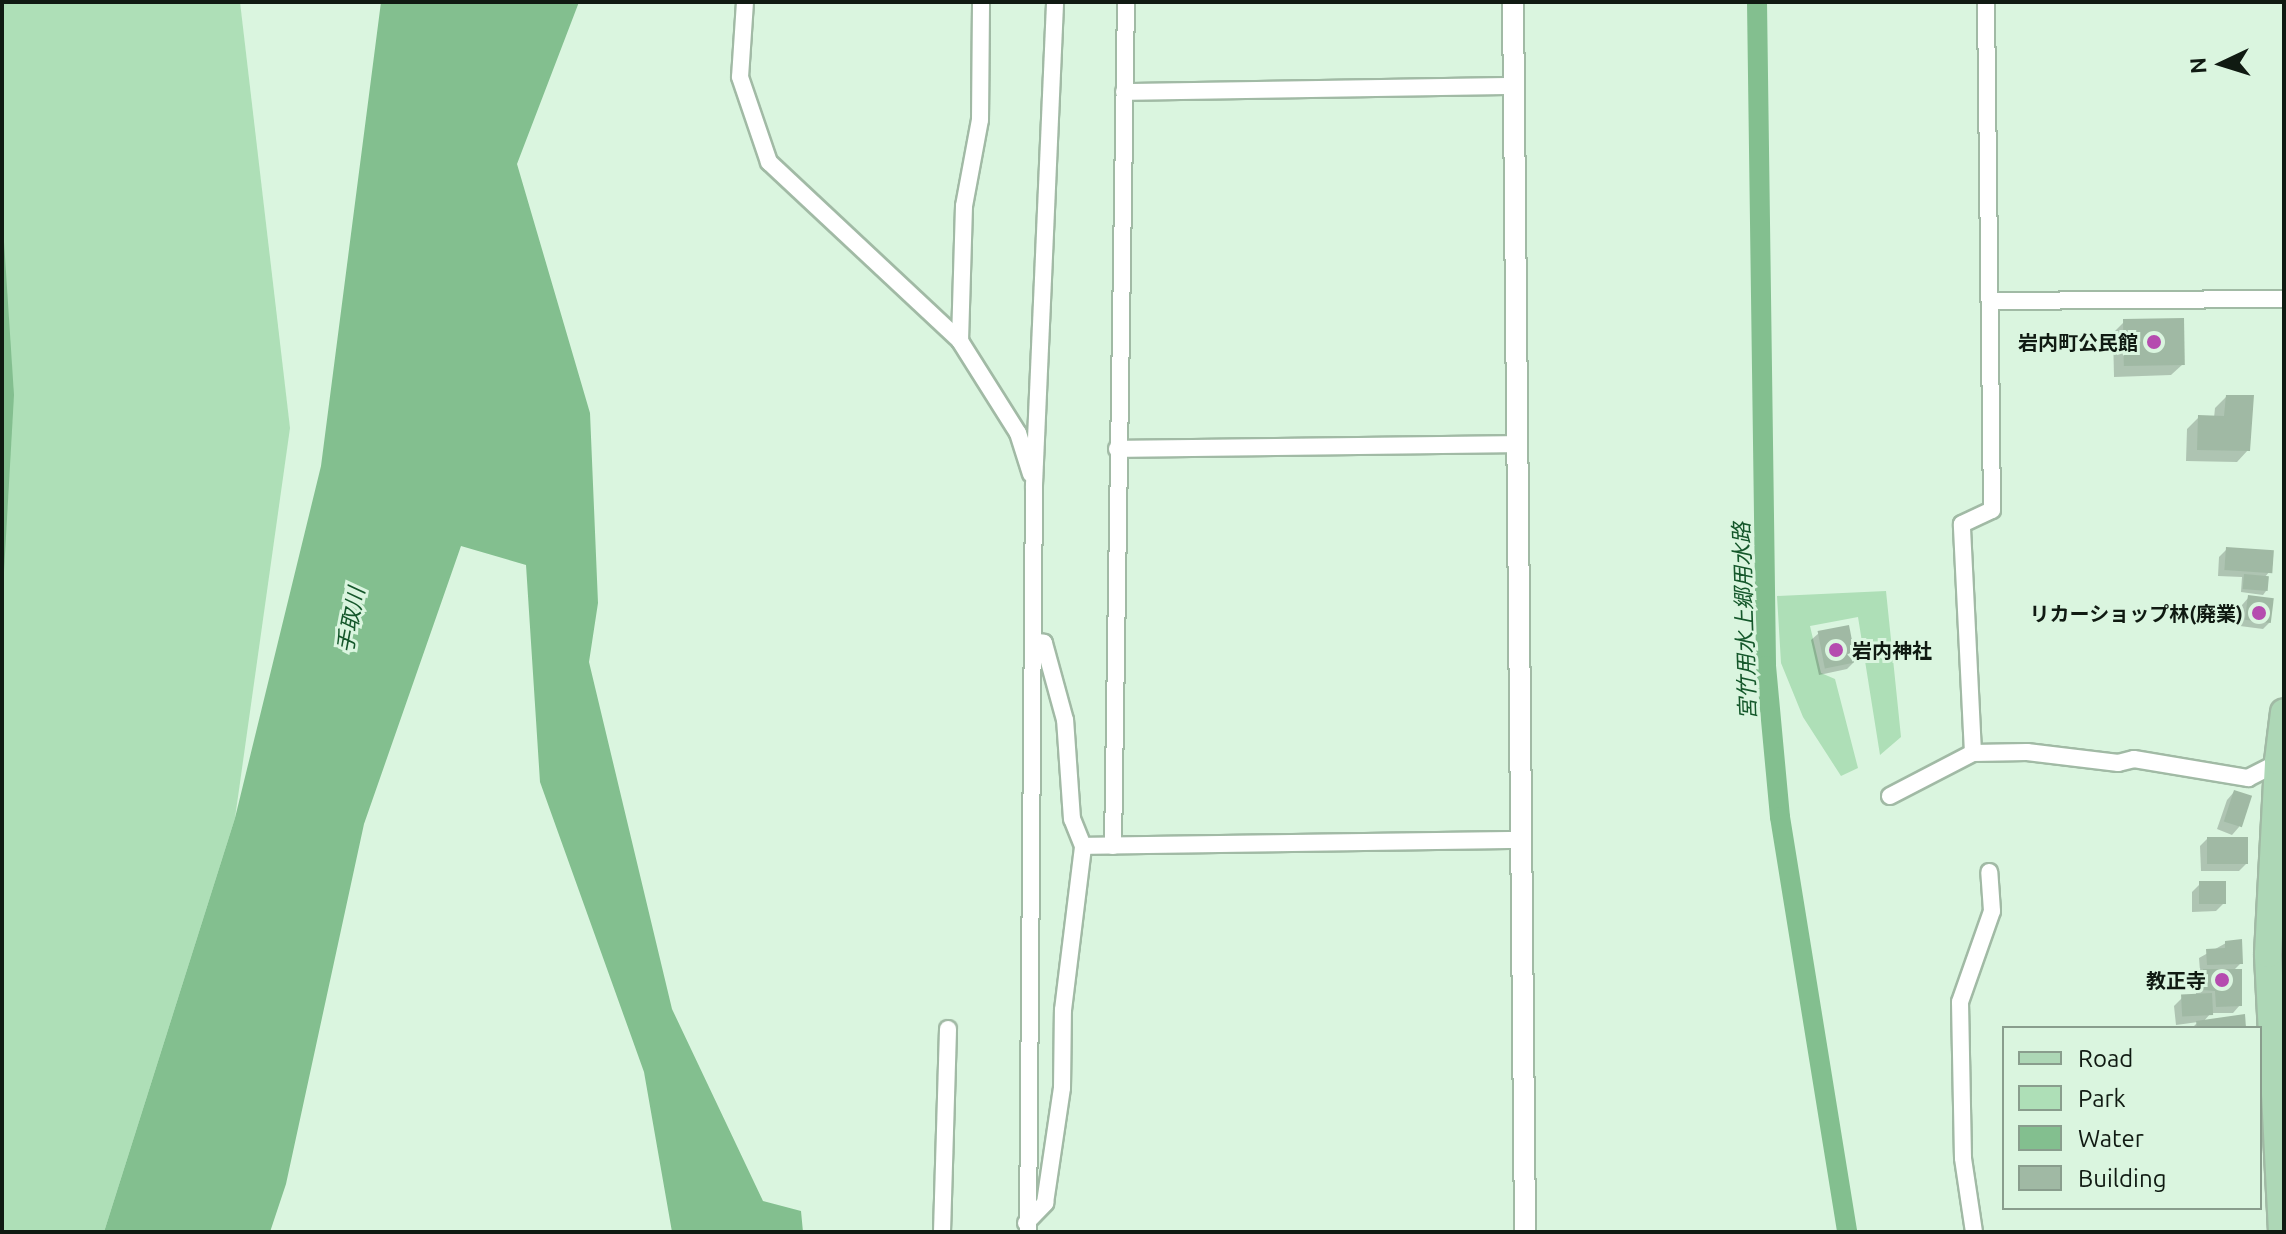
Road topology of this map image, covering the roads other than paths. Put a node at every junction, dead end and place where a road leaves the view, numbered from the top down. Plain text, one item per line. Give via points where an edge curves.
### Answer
1 (745, 2) edge
2 (981, 2) edge
3 (1055, 2) edge
4 (1126, 2) edge
5 (1513, 2) edge
6 (1986, 2) edge
7 (1514, 86) junction
8 (1124, 92) junction
9 (2284, 299) edge
10 (1990, 301) junction
11 (960, 341) junction
12 (1517, 444) junction
13 (1117, 449) junction
14 (1034, 485) junction
15 (1033, 641) junction
16 (2284, 712) edge
17 (1973, 753) junction
18 (2281, 761) edge
19 (1890, 796) dead end
20 (1519, 840) junction
21 (1083, 846) junction
22 (1113, 846) junction
23 (1989, 872) dead end
24 (948, 1029) dead end
25 (2278, 1087) edge
26 (1024, 1229) edge
27 (942, 1232) edge
28 (1525, 1232) edge
29 (1974, 1232) edge
30 (2282, 1232) edge

1 - 11 street via 740,77 769,162
2 - 11 street via 980,120 964,206
3 - 14 street
4 - 8 street
5 - 7 street
6 - 10 street
7 - 8 street
7 - 12 street
8 - 13 street
9 - 10 street
10 - 17 street via 1992,510 1962,524
11 - 14 street via 1018,433
12 - 13 street
12 - 20 street
13 - 22 street
14 - 15 street
15 - 21 street via 1044,643 1065,720 1072,819
15 - 26 street
16 - 18 main road
17 - 18 street via 2027,752 2118,763 2134,759 2248,778
17 - 19 street
18 - 25 main road via 2268,954
20 - 22 street
20 - 28 street
21 - 22 street
21 - 26 street via 1063,1010 1062,1088 1045,1203
23 - 29 street via 1992,911 1960,1002 1963,1158
24 - 27 street
25 - 30 main road

